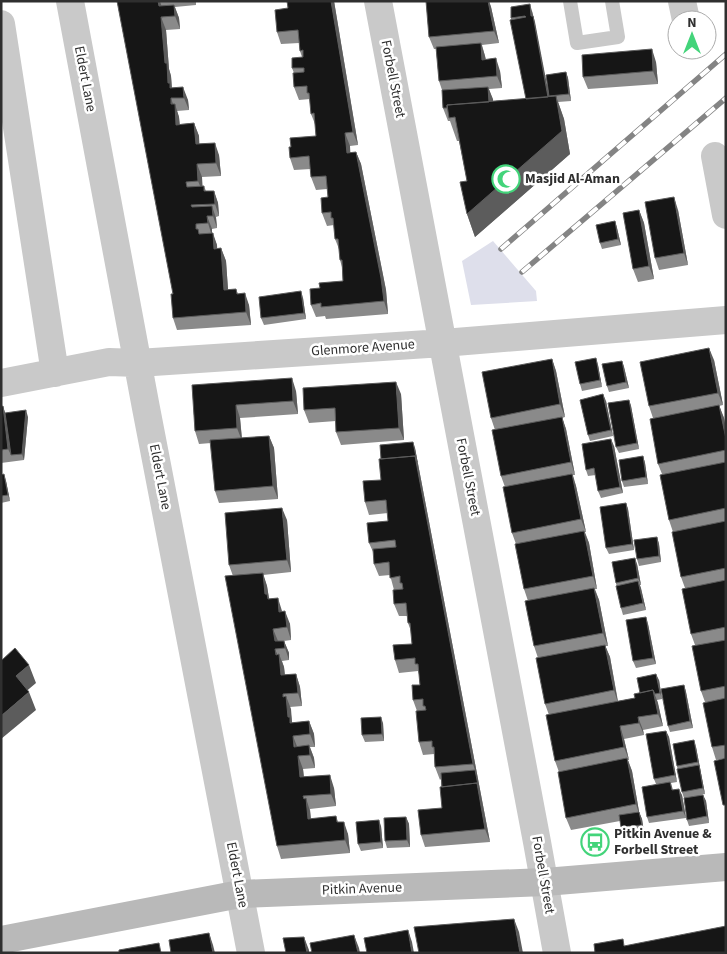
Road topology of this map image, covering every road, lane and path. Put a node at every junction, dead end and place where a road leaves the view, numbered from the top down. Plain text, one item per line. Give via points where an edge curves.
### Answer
1 (70, 1) edge
2 (378, 1) edge
3 (570, 1) edge
4 (612, 1) edge
5 (1, 24) edge
6 (715, 156) dead end
7 (726, 215) edge
8 (726, 320) edge
9 (443, 343) junction
10 (138, 363) junction
11 (55, 373) junction
12 (1, 383) edge
13 (726, 867) edge
14 (545, 882) junction
15 (240, 894) junction
16 (1, 940) edge
17 (251, 953) edge
18 (557, 953) edge

1 - 10 street, Eldert Lane
2 - 9 street, Forbell Street
3 - 4 lane via 578,43 618,37
5 - 11 street
6 - 7 street
8 - 9 street, Glenmore Avenue
9 - 10 street, Glenmore Avenue
9 - 14 street, Forbell Street
10 - 11 street, Glenmore Avenue via 109,362
10 - 15 street, Eldert Lane
11 - 12 street, Glenmore Avenue
13 - 14 street, Pitkin Avenue
14 - 15 street, Pitkin Avenue
14 - 18 street, Forbell Street
15 - 16 street, Pitkin Avenue
15 - 17 street, Eldert Lane

